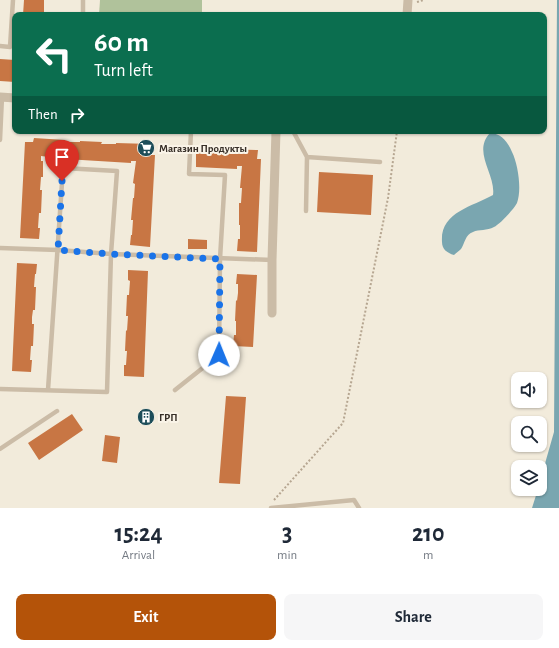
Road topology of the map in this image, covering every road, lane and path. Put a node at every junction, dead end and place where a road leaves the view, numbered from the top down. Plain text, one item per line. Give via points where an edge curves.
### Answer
1 (12, 0) edge
2 (83, 0) edge
3 (408, 0) edge
4 (83, 12) edge
5 (407, 12) edge
6 (0, 46) edge
7 (1, 97) edge
8 (12, 98) edge
9 (191, 134) edge
10 (276, 134) edge
11 (295, 134) edge
12 (398, 134) edge
13 (0, 140) edge
14 (308, 157) junction
15 (380, 162) dead end
16 (306, 212) dead end
17 (0, 248) edge
18 (58, 250) junction
19 (111, 254) junction
20 (220, 259) junction
21 (272, 260) junction
22 (272, 313) dead end
23 (0, 388) edge
24 (48, 390) junction
25 (175, 390) dead end
26 (57, 412) dead end
27 (0, 449) edge
28 (272, 502) dead end
29 (271, 508) edge
30 (359, 508) edge

1 - 6 lane via 10,47
2 - 4 lane
3 - 5 street
7 - 8 street
7 - 13 lane
9 - 20 lane via 189,174 225,175
10 - 21 street
11 - 14 lane
12 - 28 path via 388,198 343,422
14 - 15 lane
14 - 16 lane
17 - 18 lane
18 - 19 lane
18 - 19 lane via 63,168 117,171
18 - 24 lane
19 - 20 lane
19 - 24 lane via 106,392
20 - 21 lane
20 - 25 lane via 219,355
21 - 22 street
23 - 24 lane
26 - 27 lane
29 - 30 lane via 354,500

